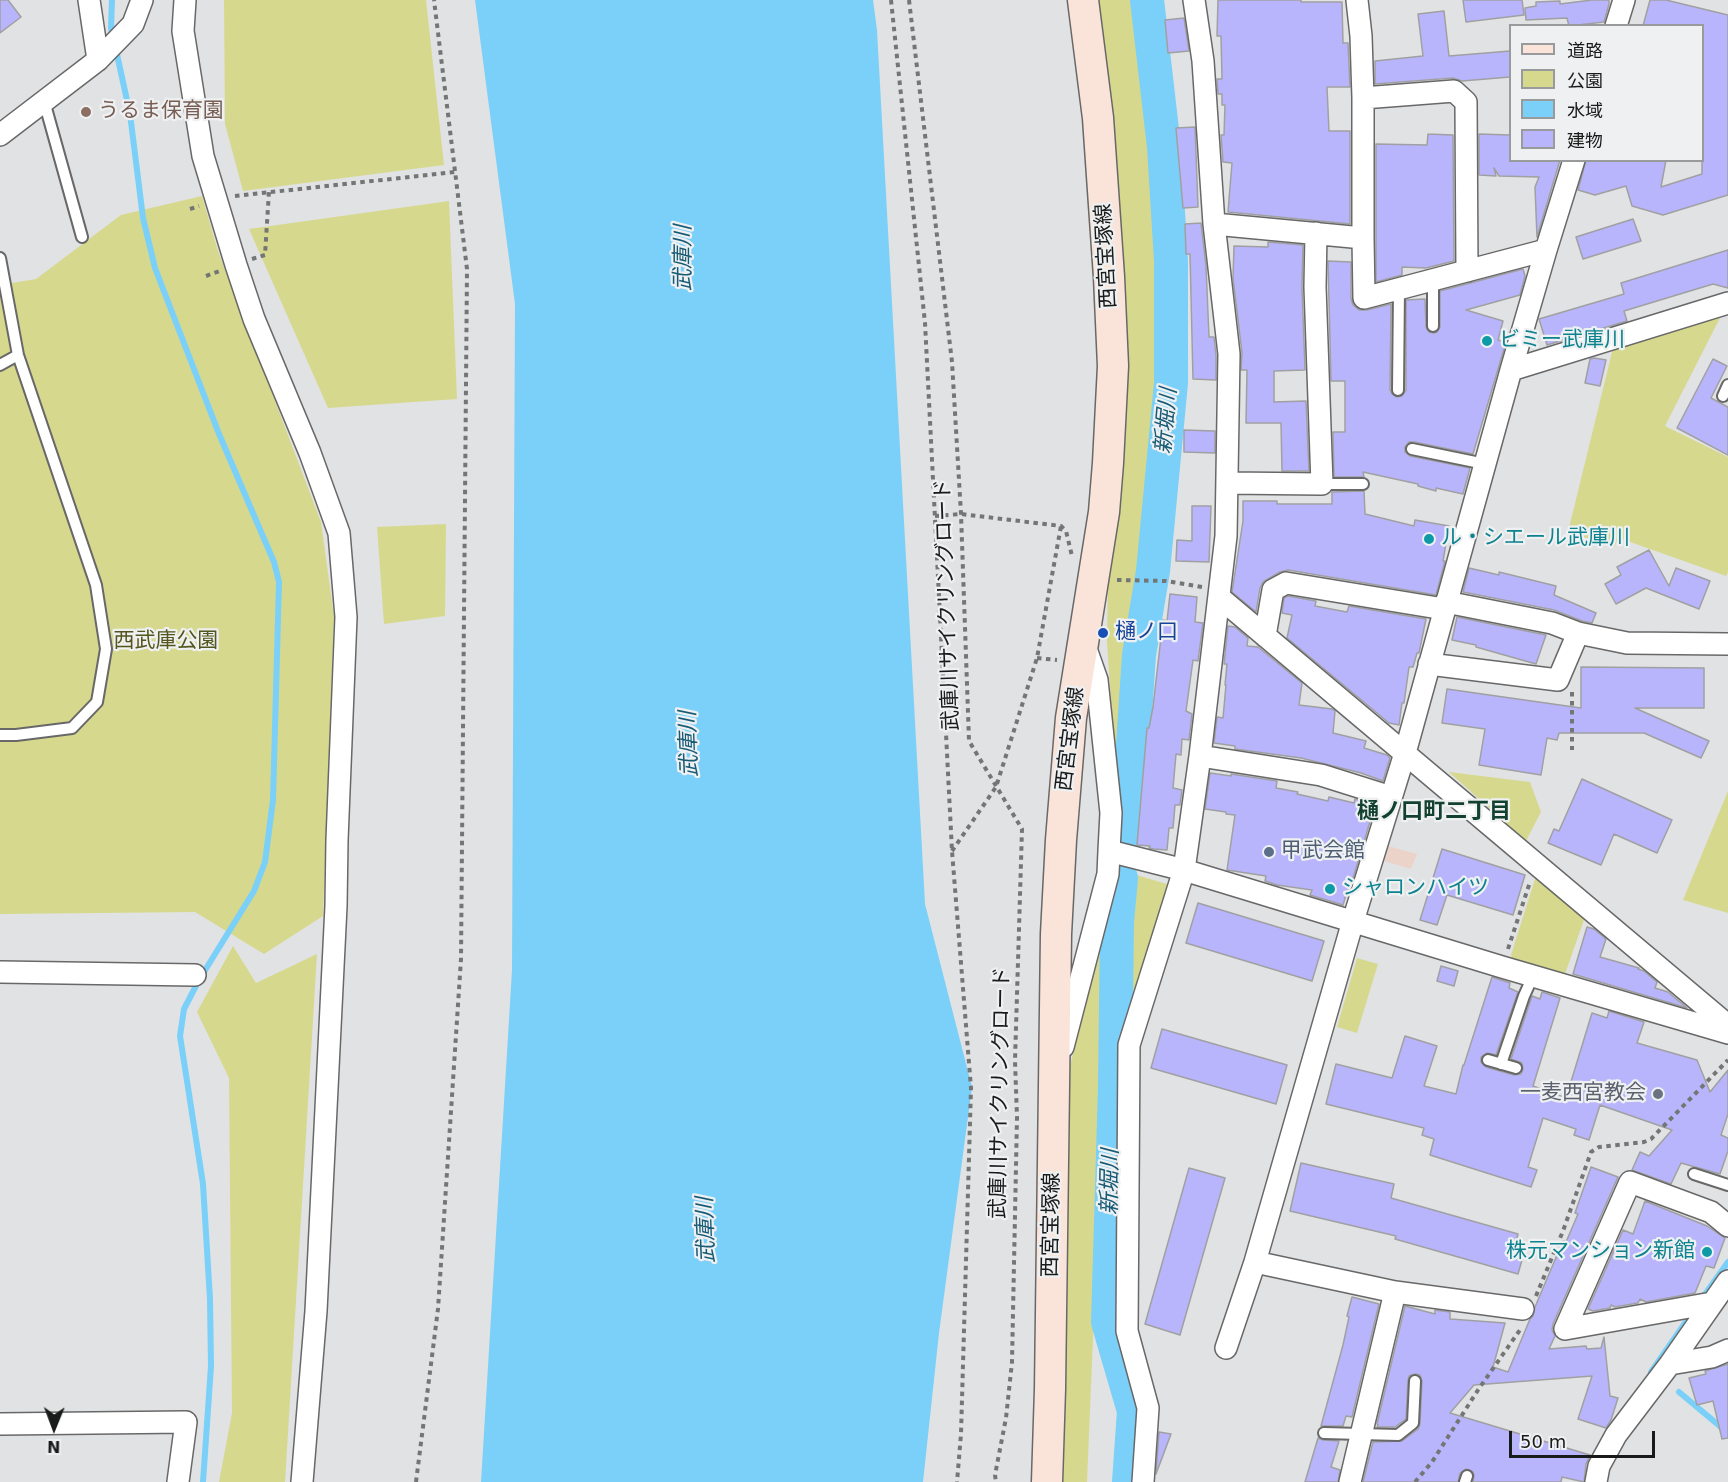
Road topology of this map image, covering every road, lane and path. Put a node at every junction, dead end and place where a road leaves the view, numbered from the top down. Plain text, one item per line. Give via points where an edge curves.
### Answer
1 (89, 0) edge
2 (142, 0) edge
3 (185, 0) edge
4 (434, 0) edge
5 (891, 0) edge
6 (909, 0) edge
7 (1083, 0) edge
8 (1194, 0) edge
9 (1357, 0) edge
10 (1624, 0) edge
11 (1617, 24) edge
12 (98, 60) junction
13 (1363, 98) junction
14 (44, 101) junction
15 (0, 135) edge
16 (1573, 162) edge
17 (455, 172) junction
18 (269, 191) junction
19 (242, 194) dead end
20 (1215, 224) junction
21 (1316, 233) junction
22 (82, 237) dead end
23 (1363, 238) junction
24 (1546, 250) junction
25 (265, 255) dead end
26 (0, 258) edge
27 (1467, 271) junction
28 (1433, 280) junction
29 (1399, 289) junction
30 (1728, 303) edge
31 (1433, 326) dead end
32 (18, 355) junction
33 (0, 365) edge
34 (1511, 370) junction
35 (1728, 385) edge
36 (1398, 390) dead end
37 (1723, 396) dead end
38 (1412, 448) dead end
39 (1485, 464) junction
40 (1227, 483) junction
41 (1322, 484) junction
42 (1363, 484) dead end
43 (961, 514) junction
44 (935, 516) junction
45 (1061, 526) junction
46 (1072, 558) dead end
47 (1115, 580) dead end
48 (1220, 593) junction
49 (1445, 605) junction
50 (1578, 633) junction
51 (1265, 636) junction
52 (1084, 643) junction
53 (1728, 644) edge
54 (1429, 664) junction
55 (1558, 680) junction
56 (0, 735) edge
57 (1572, 750) dead end
58 (1405, 753) junction
59 (1200, 756) junction
60 (996, 787) junction
61 (1391, 797) junction
62 (952, 851) junction
63 (1109, 851) junction
64 (1536, 864) junction
65 (1184, 870) junction
66 (1353, 921) junction
67 (1502, 967) junction
68 (0, 972) edge
69 (195, 975) dead end
70 (1533, 976) junction
71 (1728, 1027) edge
72 (1728, 1033) edge
73 (1488, 1060) dead end
74 (1728, 1060) edge
75 (1501, 1064) junction
76 (1516, 1068) dead end
77 (1053, 1083) junction
78 (1694, 1174) dead end
79 (1728, 1185) edge
80 (1728, 1226) edge
81 (1255, 1262) junction
82 (1728, 1281) edge
83 (1395, 1292) junction
84 (1712, 1304) junction
85 (1526, 1312) junction
86 (1226, 1348) dead end
87 (1728, 1350) edge
88 (1670, 1364) junction
89 (1415, 1381) dead end
90 (0, 1424) edge
91 (1324, 1433) dead end
92 (1361, 1435) junction
93 (178, 1482) edge
94 (302, 1482) edge
95 (416, 1482) edge
96 (957, 1482) edge
97 (996, 1482) edge
98 (1047, 1482) edge
99 (1143, 1482) edge
100 (1350, 1482) edge
101 (1415, 1482) edge
102 (1596, 1482) edge

1 - 12 street
2 - 12 street via 133,24
3 - 94 street via 183,31 203,156 254,319 339,533 346,617 317,1288
4 - 17 path
5 - 44 path via 925,323
6 - 43 path, 武庫川サイクリングロード via 952,362
7 - 52 main road, 西宮宝塚線 via 1098,118 1113,366 1104,512
8 - 20 street via 1203,60
9 - 13 street
10 - 11 street
12 - 14 street
13 - 23 street
13 - 27 street via 1455,92 1466,102
14 - 15 street
14 - 22 lane
16 - 24 street
17 - 18 path
17 - 95 path via 467,269 461,959 438,1310
18 - 19 path
18 - 25 path
20 - 21 street
20 - 40 street via 1228,354
21 - 23 street
21 - 41 street
23 - 29 street via 1364,298
24 - 27 street
24 - 34 street
26 - 32 lane
27 - 28 street
28 - 29 street
28 - 31 lane
29 - 36 lane
30 - 34 street
32 - 33 lane
32 - 56 lane via 96,585 106,650 98,702 72,728
34 - 39 street
35 - 37 lane
38 - 39 lane
39 - 49 street
40 - 41 street
40 - 48 street
41 - 42 lane
43 - 44 path
43 - 45 path
43 - 60 path, 武庫川サイクリングロード via 969,741
44 - 62 path
45 - 46 path via 1066,531
45 - 60 path via 1037,658
47 - 48 path via 1166,581
48 - 51 street
48 - 59 street
49 - 50 street via 1552,623
49 - 51 street via 1286,583 1273,590
49 - 54 street
50 - 53 street via 1627,643
50 - 55 street
51 - 58 street
52 - 63 street via 1097,680 1111,813
52 - 77 main road, 西宮宝塚線 via 1071,718 1060,840
54 - 55 street
54 - 58 street
55 - 57 path via 1572,689
58 - 61 street
58 - 64 street
59 - 61 street via 1321,775
59 - 65 street
60 - 62 path
60 - 97 path, 武庫川サイクリングロード via 1022,829 1012,1362
61 - 66 street
62 - 96 path via 971,1088
63 - 65 street
63 - 77 street via 1108,874
64 - 67 path
64 - 71 street
65 - 66 street
65 - 99 street via 1129,1045 1127,1331 1148,1408
66 - 67 street
66 - 81 street
67 - 70 street
68 - 69 street
70 - 72 street
70 - 75 lane
73 - 75 lane
74 - 85 path via 1651,1139 1591,1152 1563,1231
75 - 76 lane
77 - 98 main road, 西宮宝塚線
78 - 79 lane
80 - 84 street via 1711,1212 1630,1182 1565,1329
81 - 83 street
81 - 86 street
82 - 84 street
83 - 85 street
83 - 92 street
84 - 88 street
85 - 101 path via 1432,1462
87 - 88 street via 1712,1357
88 - 102 street via 1616,1436 1599,1466
89 - 92 lane via 1413,1423 1398,1435
90 - 93 street via 186,1422
91 - 92 lane
92 - 100 street

